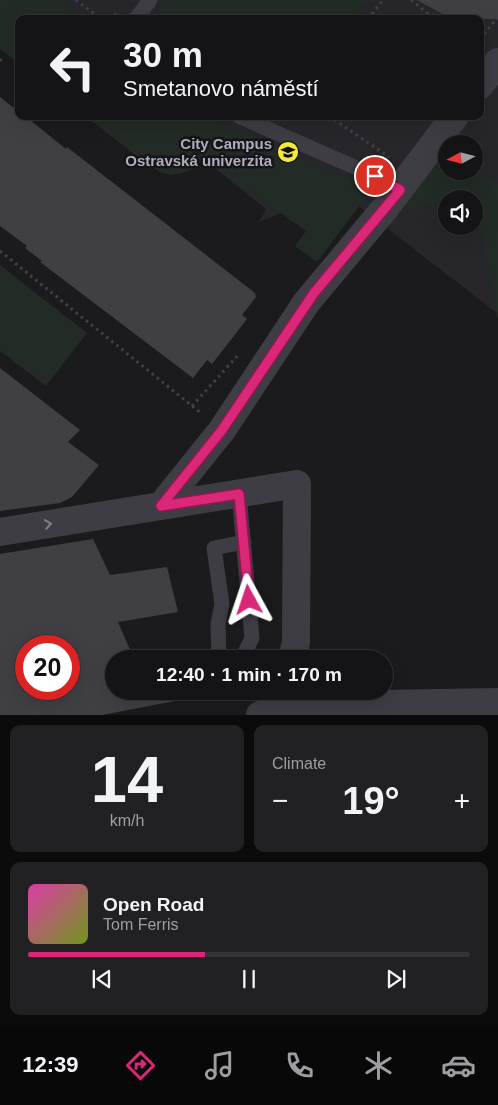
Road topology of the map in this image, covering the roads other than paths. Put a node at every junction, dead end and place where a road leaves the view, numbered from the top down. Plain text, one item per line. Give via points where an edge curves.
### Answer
1 (150, 0) edge
2 (139, 15) edge
3 (498, 62) edge
4 (484, 80) edge
5 (247, 120) edge
6 (452, 120) edge
7 (400, 190) junction
8 (239, 494) junction
9 (161, 506) junction
10 (0, 532) edge
11 (244, 542) junction
12 (219, 650) edge
13 (246, 650) edge
14 (294, 650) edge
15 (498, 702) edge
16 (271, 706) edge

1 - 2 lane
3 - 4 street
5 - 7 lane
6 - 7 street
7 - 9 street via 306,304 222,430
8 - 9 street
8 - 11 lane
8 - 14 street via 297,484
10 -> 9 street
11 - 12 lane via 214,548 222,604 218,624
11 - 13 lane via 252,638
15 - 16 street

